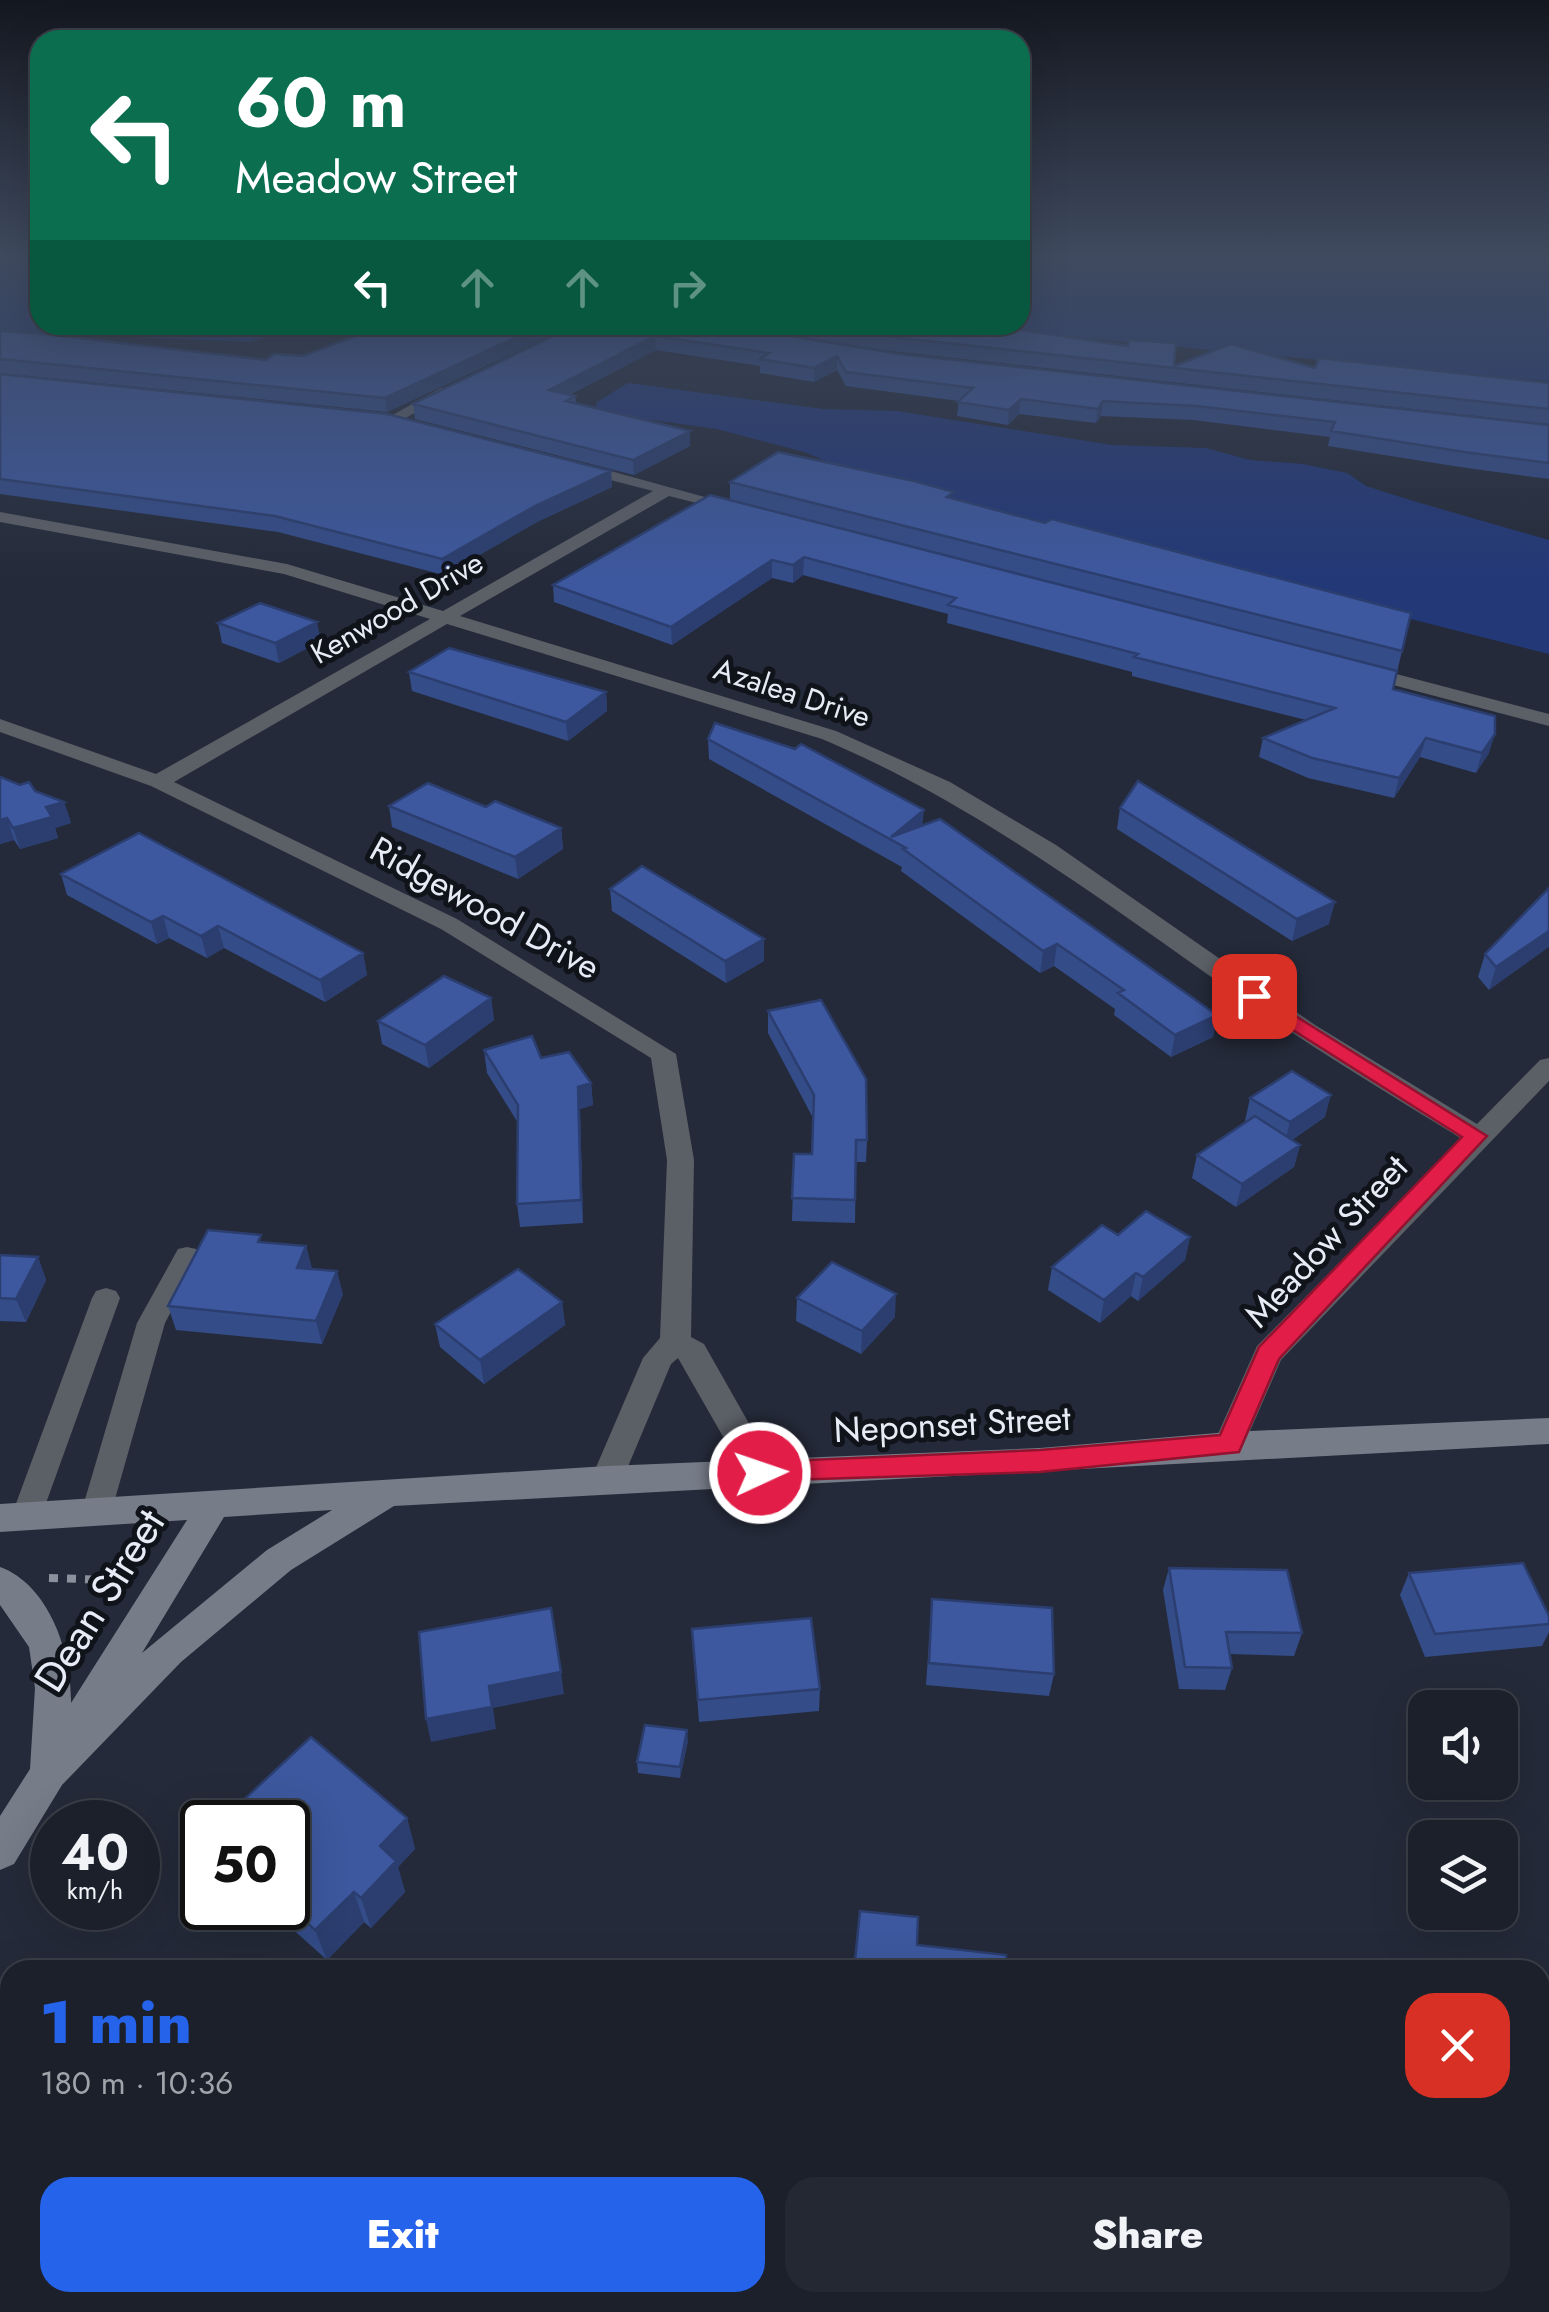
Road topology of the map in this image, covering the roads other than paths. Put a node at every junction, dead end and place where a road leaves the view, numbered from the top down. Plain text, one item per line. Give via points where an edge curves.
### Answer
1 (454, 387) edge
2 (420, 428) edge
3 (558, 462) edge
4 (667, 490) junction
5 (763, 515) edge
6 (0, 517) edge
7 (441, 616) junction
8 (1338, 665) edge
9 (1549, 720) edge
10 (0, 725) edge
11 (158, 782) junction
12 (1549, 1066) edge
13 (1476, 1136) junction
14 (187, 1256) dead end
15 (106, 1298) dead end
16 (676, 1342) junction
17 (1549, 1432) edge
18 (1230, 1445) junction
19 (760, 1473) junction
20 (608, 1480) junction
21 (390, 1492) junction
22 (216, 1502) junction
23 (96, 1513) junction
24 (13, 1517) edge
25 (0, 1582) edge
26 (47, 1774) junction
27 (0, 1851) edge

1 - 2 street via 383,420
3 - 4 street
4 - 5 street
4 - 7 street, Kenwood Drive
6 - 7 street, Azalea Drive via 237,558
7 - 11 street, Kenwood Drive
7 - 13 street, Azalea Drive via 903,762 1030,836 1254,996
8 - 9 street
10 - 11 street, Ridgewood Drive
11 - 16 street, Ridgewood Drive via 449,924 663,1054 674,1090 682,1253
12 - 13 street, Meadow Street
13 - 18 street, Meadow Street via 1268,1354
14 - 23 lane via 151,1323
15 - 24 lane
16 - 19 street via 693,1352
16 - 20 street via 658,1358
17 - 18 main road, Neponset Street
18 - 19 main road, Neponset Street
19 - 20 main road, Neponset Street
20 - 21 main road, Neponset Street
21 - 22 main road, Neponset Street
21 - 26 main road via 279,1560 181,1640
22 - 23 main road, Neponset Street
22 - 26 main road, Dean Street
23 - 24 main road, Neponset Street
25 - 26 main road via 28,1608 54,1660
26 - 27 main road, Dean Street

